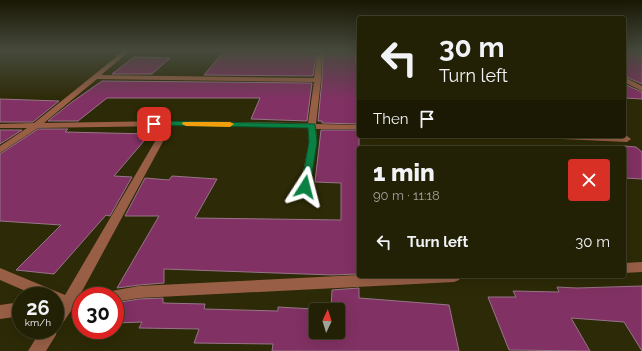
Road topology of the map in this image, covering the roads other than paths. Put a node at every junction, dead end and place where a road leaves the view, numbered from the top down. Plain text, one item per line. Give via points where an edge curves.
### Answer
1 (108, 66) edge
2 (319, 66) edge
3 (95, 77) junction
4 (318, 80) junction
5 (626, 80) edge
6 (642, 89) edge
7 (169, 124) junction
8 (0, 126) edge
9 (35, 126) junction
10 (312, 126) junction
11 (357, 127) edge
12 (605, 138) edge
13 (627, 139) dead end
14 (0, 150) edge
15 (305, 187) dead end
16 (642, 267) edge
17 (626, 268) edge
18 (0, 274) edge
19 (415, 278) edge
20 (31, 287) edge
21 (124, 294) edge
22 (65, 301) edge
23 (12, 310) edge
24 (0, 312) edge
25 (44, 339) edge
26 (36, 351) edge

1 - 3 street
2 - 4 street
3 - 4 street
3 - 9 street
4 - 10 street
5 - 6 street
7 - 9 street
7 - 10 street
7 - 22 street
8 - 9 street
9 - 14 street
10 - 11 street
10 - 15 street via 313,142
12 - 13 street
16 - 17 street
18 - 20 street
19 - 21 street
23 - 24 street
25 - 26 street

